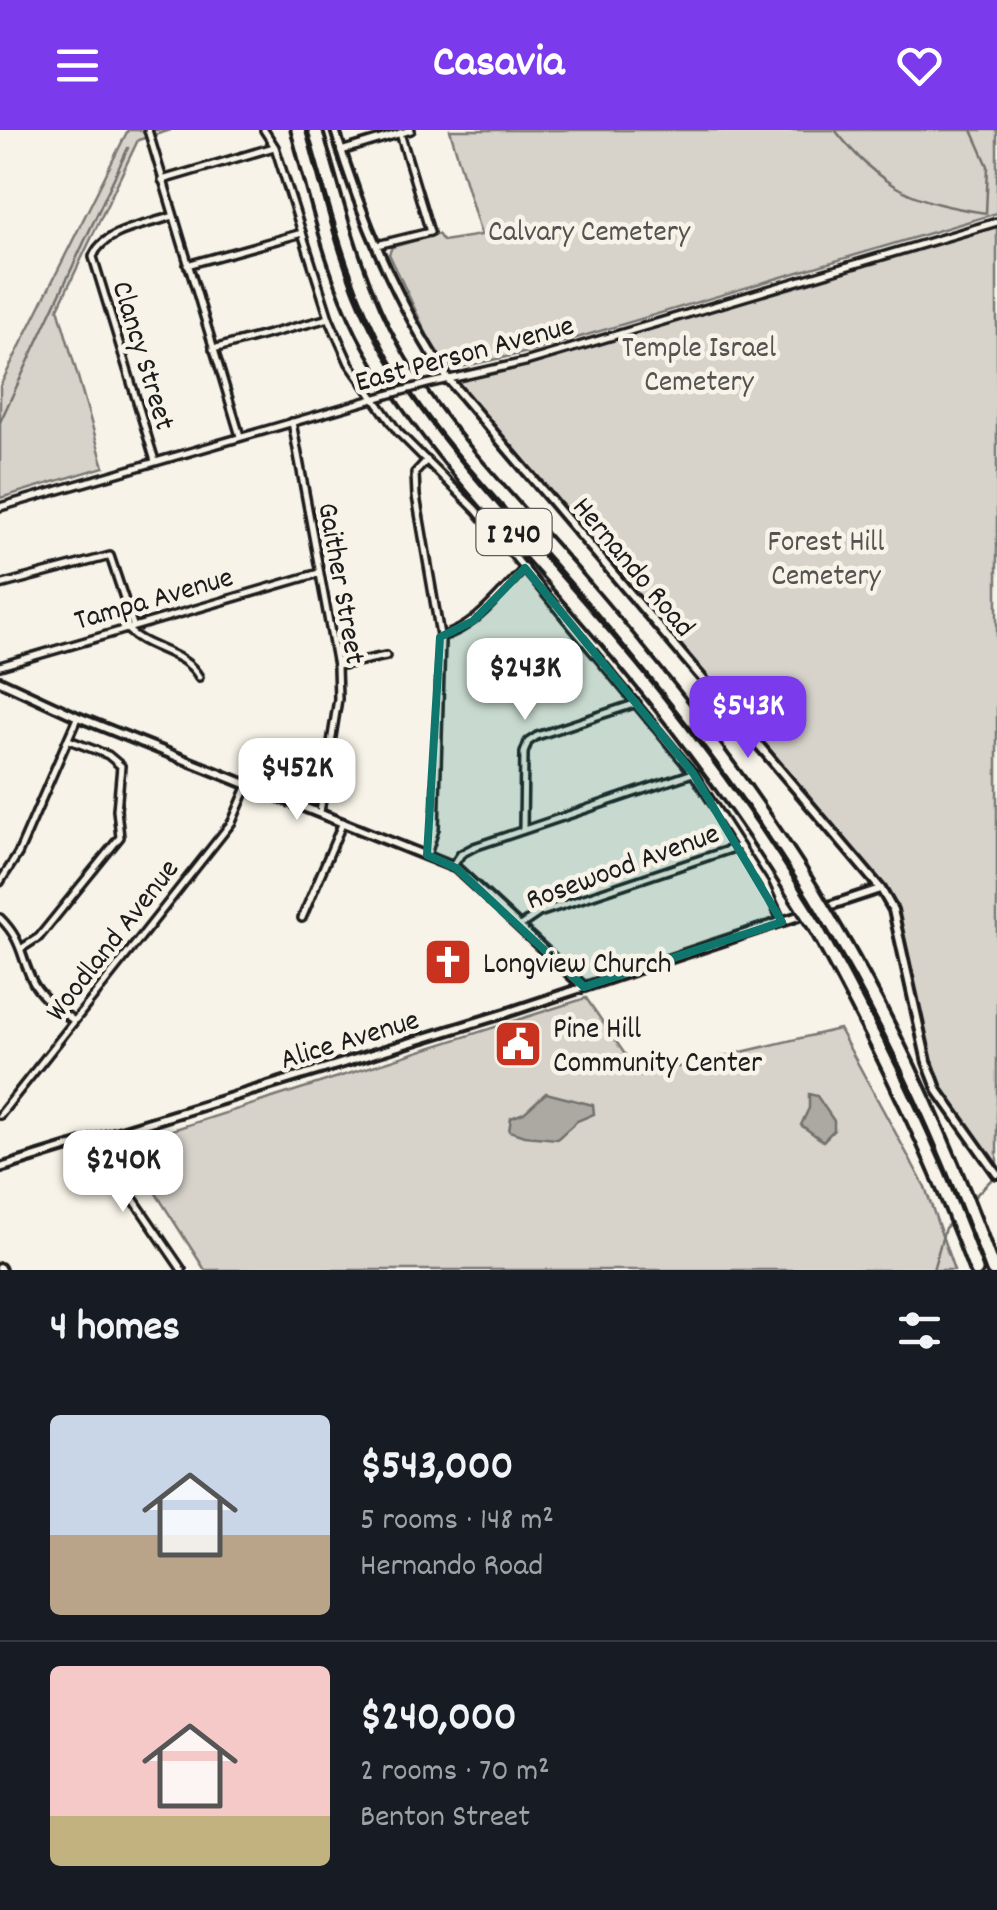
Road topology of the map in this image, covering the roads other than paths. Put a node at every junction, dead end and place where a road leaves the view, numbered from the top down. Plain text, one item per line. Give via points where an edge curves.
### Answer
1 (148, 130) edge
2 (264, 130) edge
3 (298, 130) edge
4 (315, 130) edge
5 (335, 130) edge
6 (411, 130) edge
7 (400, 133) junction
8 (275, 146) junction
9 (341, 151) junction
10 (162, 180) junction
11 (172, 216) junction
12 (997, 222) edge
13 (302, 232) junction
14 (378, 245) junction
15 (187, 264) junction
16 (329, 318) junction
17 (213, 350) junction
18 (448, 380) junction
19 (373, 399) junction
20 (292, 422) junction
21 (240, 436) junction
22 (427, 460) junction
23 (155, 461) junction
24 (0, 507) edge
25 (525, 568) junction
26 (319, 573) junction
27 (0, 585) edge
28 (129, 626) junction
29 (440, 636) junction
30 (386, 656) dead end
31 (0, 666) edge
32 (338, 666) junction
33 (199, 676) dead end
34 (0, 681) edge
35 (638, 703) junction
36 (78, 717) junction
37 (69, 740) junction
38 (264, 748) dead end
39 (693, 774) junction
40 (248, 785) junction
41 (320, 812) junction
42 (342, 822) junction
43 (523, 830) junction
44 (740, 846) junction
45 (427, 855) junction
46 (452, 867) junction
47 (0, 882) edge
48 (880, 889) junction
49 (0, 918) edge
50 (302, 918) dead end
51 (782, 922) junction
52 (520, 926) junction
53 (22, 948) junction
54 (584, 987) junction
55 (74, 1021) junction
56 (0, 1115) edge
57 (93, 1140) junction
58 (0, 1168) edge
59 (994, 1170) edge
60 (182, 1270) edge
61 (976, 1270) edge
62 (993, 1270) edge

1 - 10 street
2 - 8 street
3 - 61 highway, I 240, bridge via 349,296 393,381 740,810 880,1044
4 - 62 highway, I 240, bridge via 365,294 408,374 684,708 762,813 892,1034
5 - 9 street, Hernando Road
6 - 7 street
7 - 9 street
7 - 14 street via 430,232
8 - 10 street
8 - 13 street
9 - 14 street, Hernando Road
10 - 11 street
11 - 15 street
11 - 23 street, Clancy Street via 107,239 93,262
12 - 18 street, East Person Avenue
13 - 15 street
13 - 16 street
14 - 18 street, Hernando Road
15 - 17 street
16 - 17 street
16 - 19 street
17 - 21 street
18 - 19 street, East Person Avenue, bridge
18 - 48 street, Hernando Road
19 - 20 street, East Person Avenue
19 - 22 street
20 - 21 street, East Person Avenue
20 - 26 street, Gaither Street
21 - 23 street, East Person Avenue
22 - 25 street
22 - 29 street via 416,473 416,496
23 - 24 street, East Person Avenue
25 - 29 street via 473,621
25 - 35 street
26 - 28 street, Tampa Avenue
26 - 32 street, Gaither Street
27 - 28 street via 110,556
28 - 31 street, Tampa Avenue
28 - 33 street via 137,640 188,662
29 - 45 street via 435,829
30 - 32 street
32 - 41 street, Gaither Street
34 - 36 street
35 - 39 street
35 - 43 street via 528,742
36 - 37 street
36 - 40 street
37 - 47 street
37 - 53 street via 121,766 120,837 39,937
38 - 40 street, Woodland Avenue
39 - 43 street
39 - 44 street
40 - 41 street
40 - 55 street, Woodland Avenue via 232,822
41 - 42 street
42 - 45 street
42 - 50 street
43 - 46 street via 467,850
44 - 51 street
44 - 52 street, Rosewood Avenue via 539,913
45 - 46 street
46 - 52 street
48 - 51 street, Alice Avenue
48 - 59 street, Hernando Road via 893,910 938,1090
49 - 53 street
51 - 54 street, Alice Avenue
52 - 54 street
53 - 55 street via 32,982
54 - 57 street, Alice Avenue
55 - 56 street, Woodland Avenue
57 - 58 street, Alice Avenue
57 - 60 street

